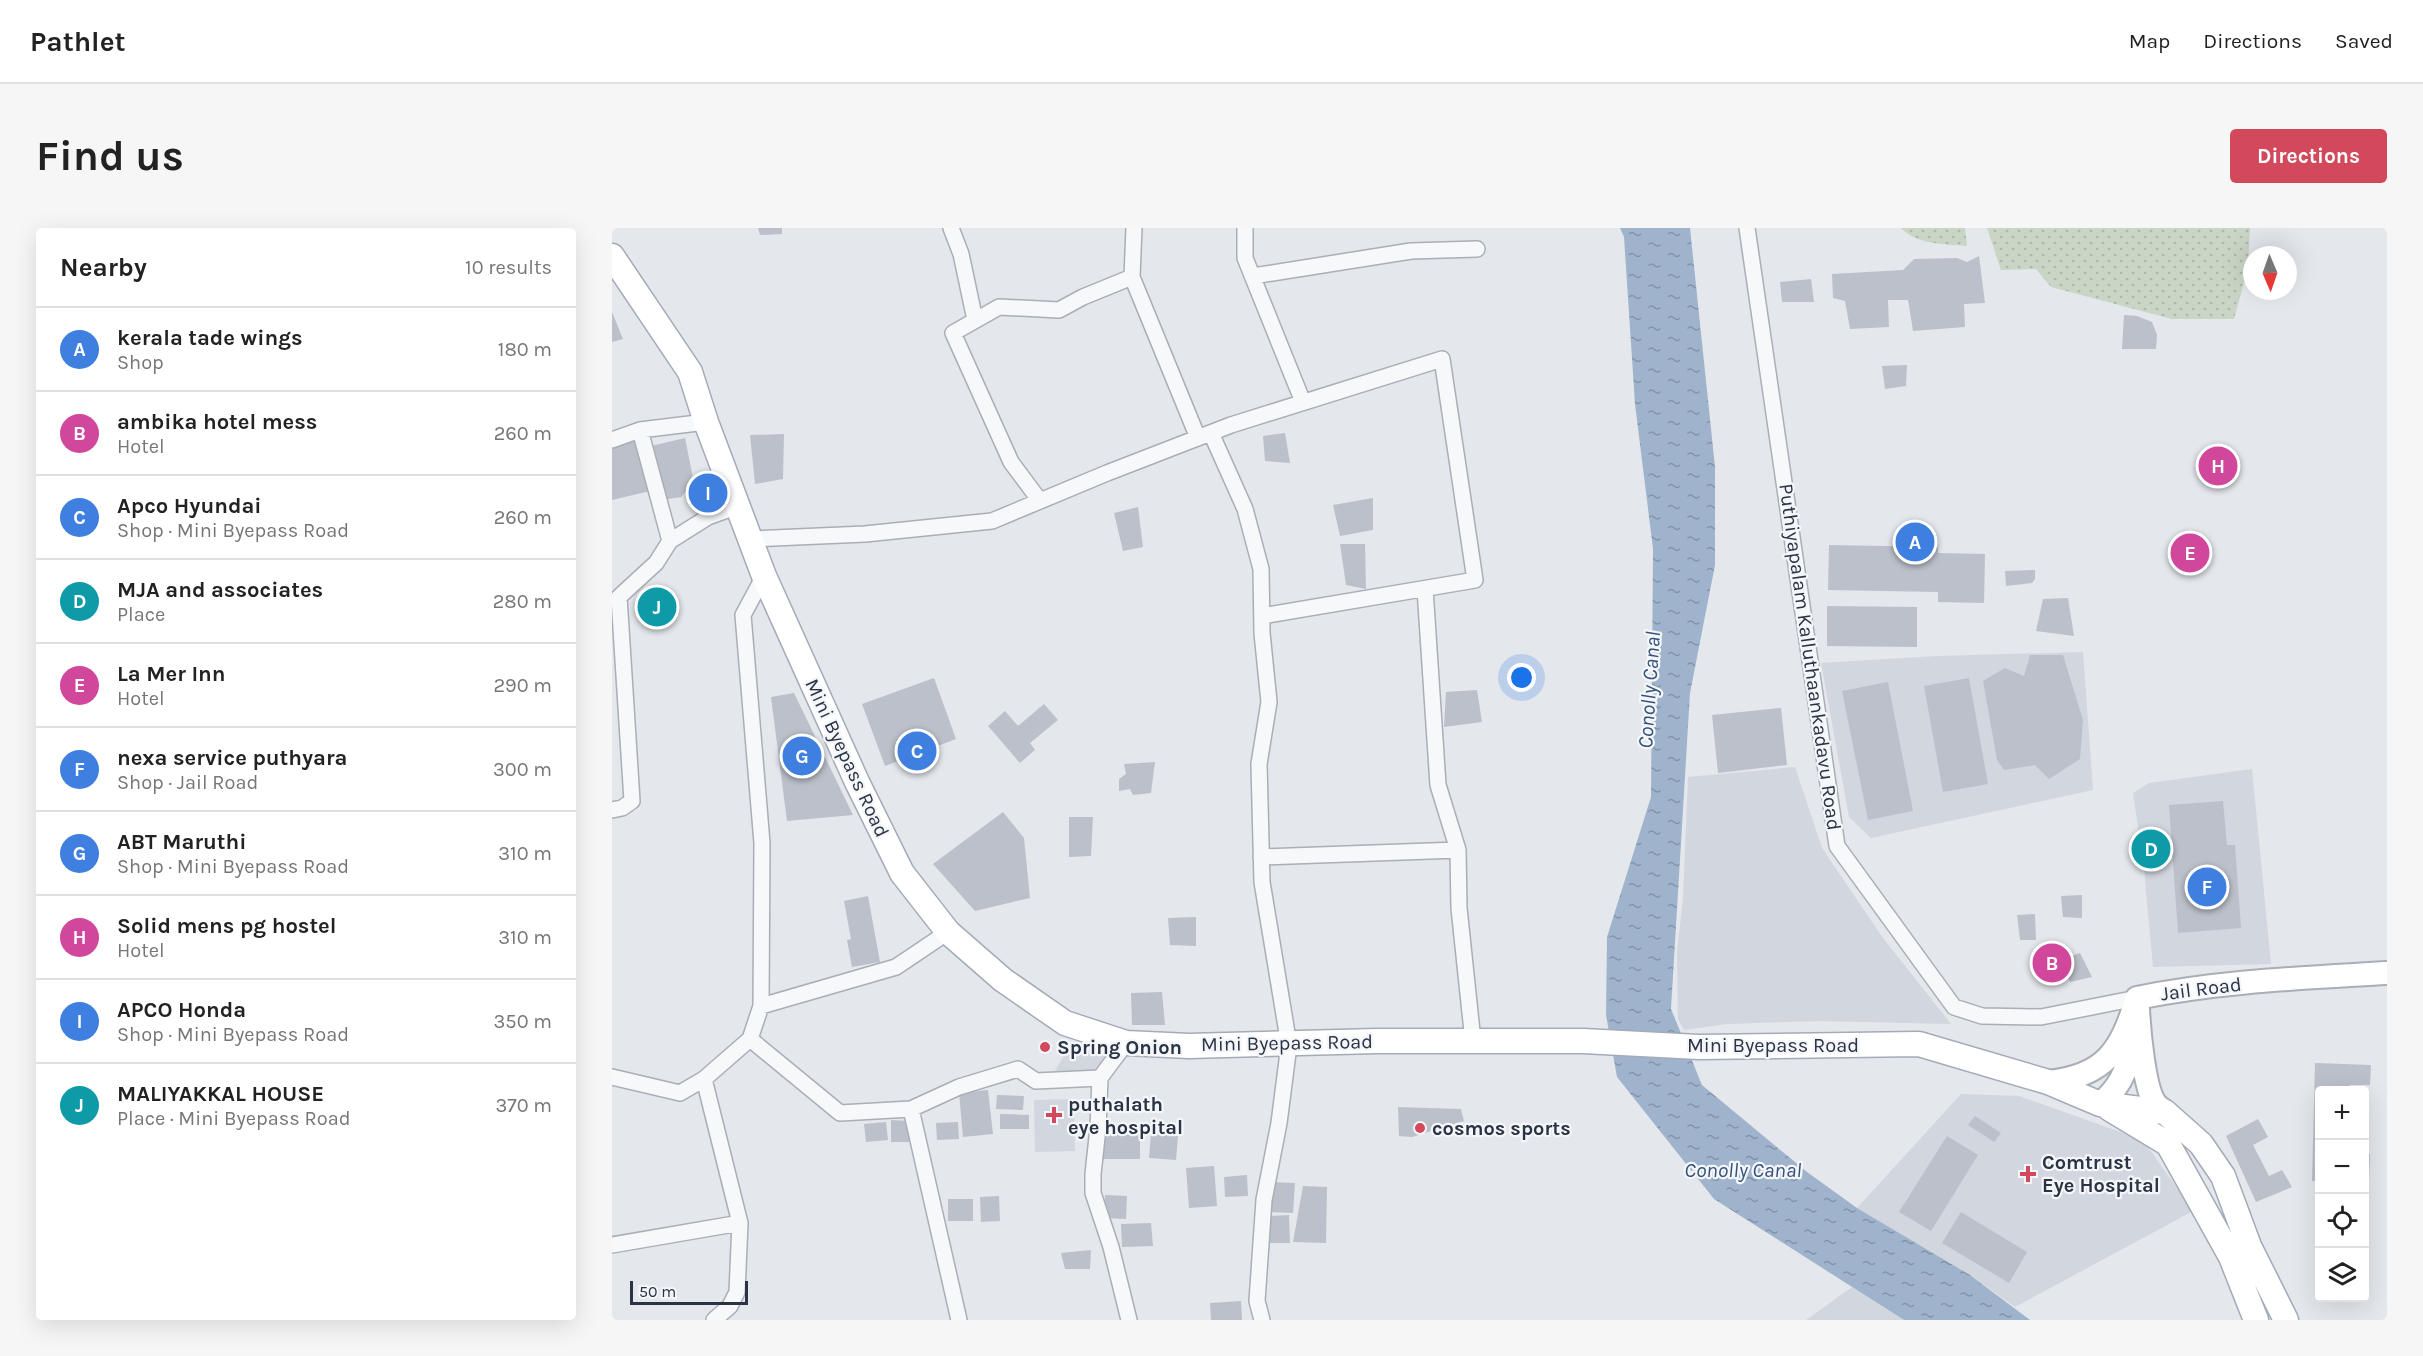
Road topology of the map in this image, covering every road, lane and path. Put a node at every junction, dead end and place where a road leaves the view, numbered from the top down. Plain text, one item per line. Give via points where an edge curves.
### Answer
1 (951, 228) edge
2 (1134, 228) edge
3 (1245, 228) edge
4 (1748, 228) edge
5 (1477, 249) dead end
6 (612, 256) edge
7 (1253, 276) junction
8 (1132, 277) junction
9 (975, 320) junction
10 (1303, 402) junction
11 (706, 422) junction
12 (640, 430) junction
13 (1204, 435) junction
14 (612, 440) edge
15 (1040, 501) junction
16 (738, 506) junction
17 (750, 539) junction
18 (670, 541) junction
19 (764, 576) junction
20 (1425, 589) junction
21 (1262, 616) junction
22 (612, 810) edge
23 (1458, 850) junction
24 (1261, 857) junction
25 (948, 932) junction
26 (2387, 974) edge
27 (2137, 998) junction
28 (760, 1006) junction
29 (750, 1039) junction
30 (1473, 1041) junction
31 (1126, 1043) junction
32 (1289, 1045) junction
33 (612, 1077) edge
34 (1100, 1078) junction
35 (704, 1079) junction
36 (2049, 1082) junction
37 (2100, 1104) junction
38 (911, 1109) junction
39 (2165, 1112) junction
40 (740, 1223) junction
41 (612, 1245) edge
42 (714, 1320) edge
43 (959, 1320) edge
44 (1129, 1320) edge
45 (1262, 1320) edge
46 (2256, 1320) edge
47 (2286, 1320) edge

1 - 9 street via 961,254
2 - 8 street
3 - 7 street via 1245,258
4 - 27 street, Puthiyapalam Kalluthaankadavu Road via 1837,846 1954,1008 1982,1016 2041,1017
5 - 7 street via 1411,251
6 - 11 main road, Mini Byepass Road via 690,372
7 - 10 street
8 - 9 street via 1059,310 999,307
8 - 13 street
9 - 15 street via 953,333 1011,462
10 - 13 street
10 - 20 street via 1442,359 1475,580
11 - 12 street
11 - 16 main road, Mini Byepass Road
12 - 14 street
12 - 18 street
13 - 15 street
13 - 21 street via 1248,519 1261,569
15 - 17 street via 992,521 865,534
16 - 17 main road, Mini Byepass Road
16 - 18 street via 708,517
17 - 19 main road, Mini Byepass Road
18 - 22 street via 656,563 619,597 632,801
19 - 25 main road, Mini Byepass Road via 902,873
19 - 28 street via 743,615 762,843
20 - 21 street
20 - 23 street via 1438,785
21 - 24 street via 1269,702 1259,764
23 - 24 street
23 - 30 street via 1459,908
24 - 32 street
25 - 28 street via 896,967
25 - 31 main road, Mini Byepass Road via 1003,980 1065,1023
26 - 27 street, Jail Road via 2290,979
27 - 36 street via 2126,1031 2105,1062 2089,1073
27 - 37 street via 2123,1077
27 - 39 street, Jail Road via 2150,1088 2154,1102
28 - 29 street
29 - 35 street
29 - 38 street via 840,1113
30 - 32 main road, Mini Byepass Road
30 - 36 main road, Mini Byepass Road via 1699,1047 1919,1044
31 - 32 main road, Mini Byepass Road
31 - 34 street
32 - 45 street via 1264,1200 1257,1301
33 - 35 street via 680,1093
34 - 38 street via 1036,1081 1018,1069 959,1087
34 - 44 street via 1093,1193
35 - 40 street
36 - 37 main road, Mini Byepass Road
37 - 39 main road, Mini Byepass Road
37 - 46 main road via 2168,1144 2231,1257
38 - 43 street
39 - 47 main road via 2201,1144 2223,1176 2249,1246
40 - 41 street
40 - 42 street via 737,1292 730,1306

